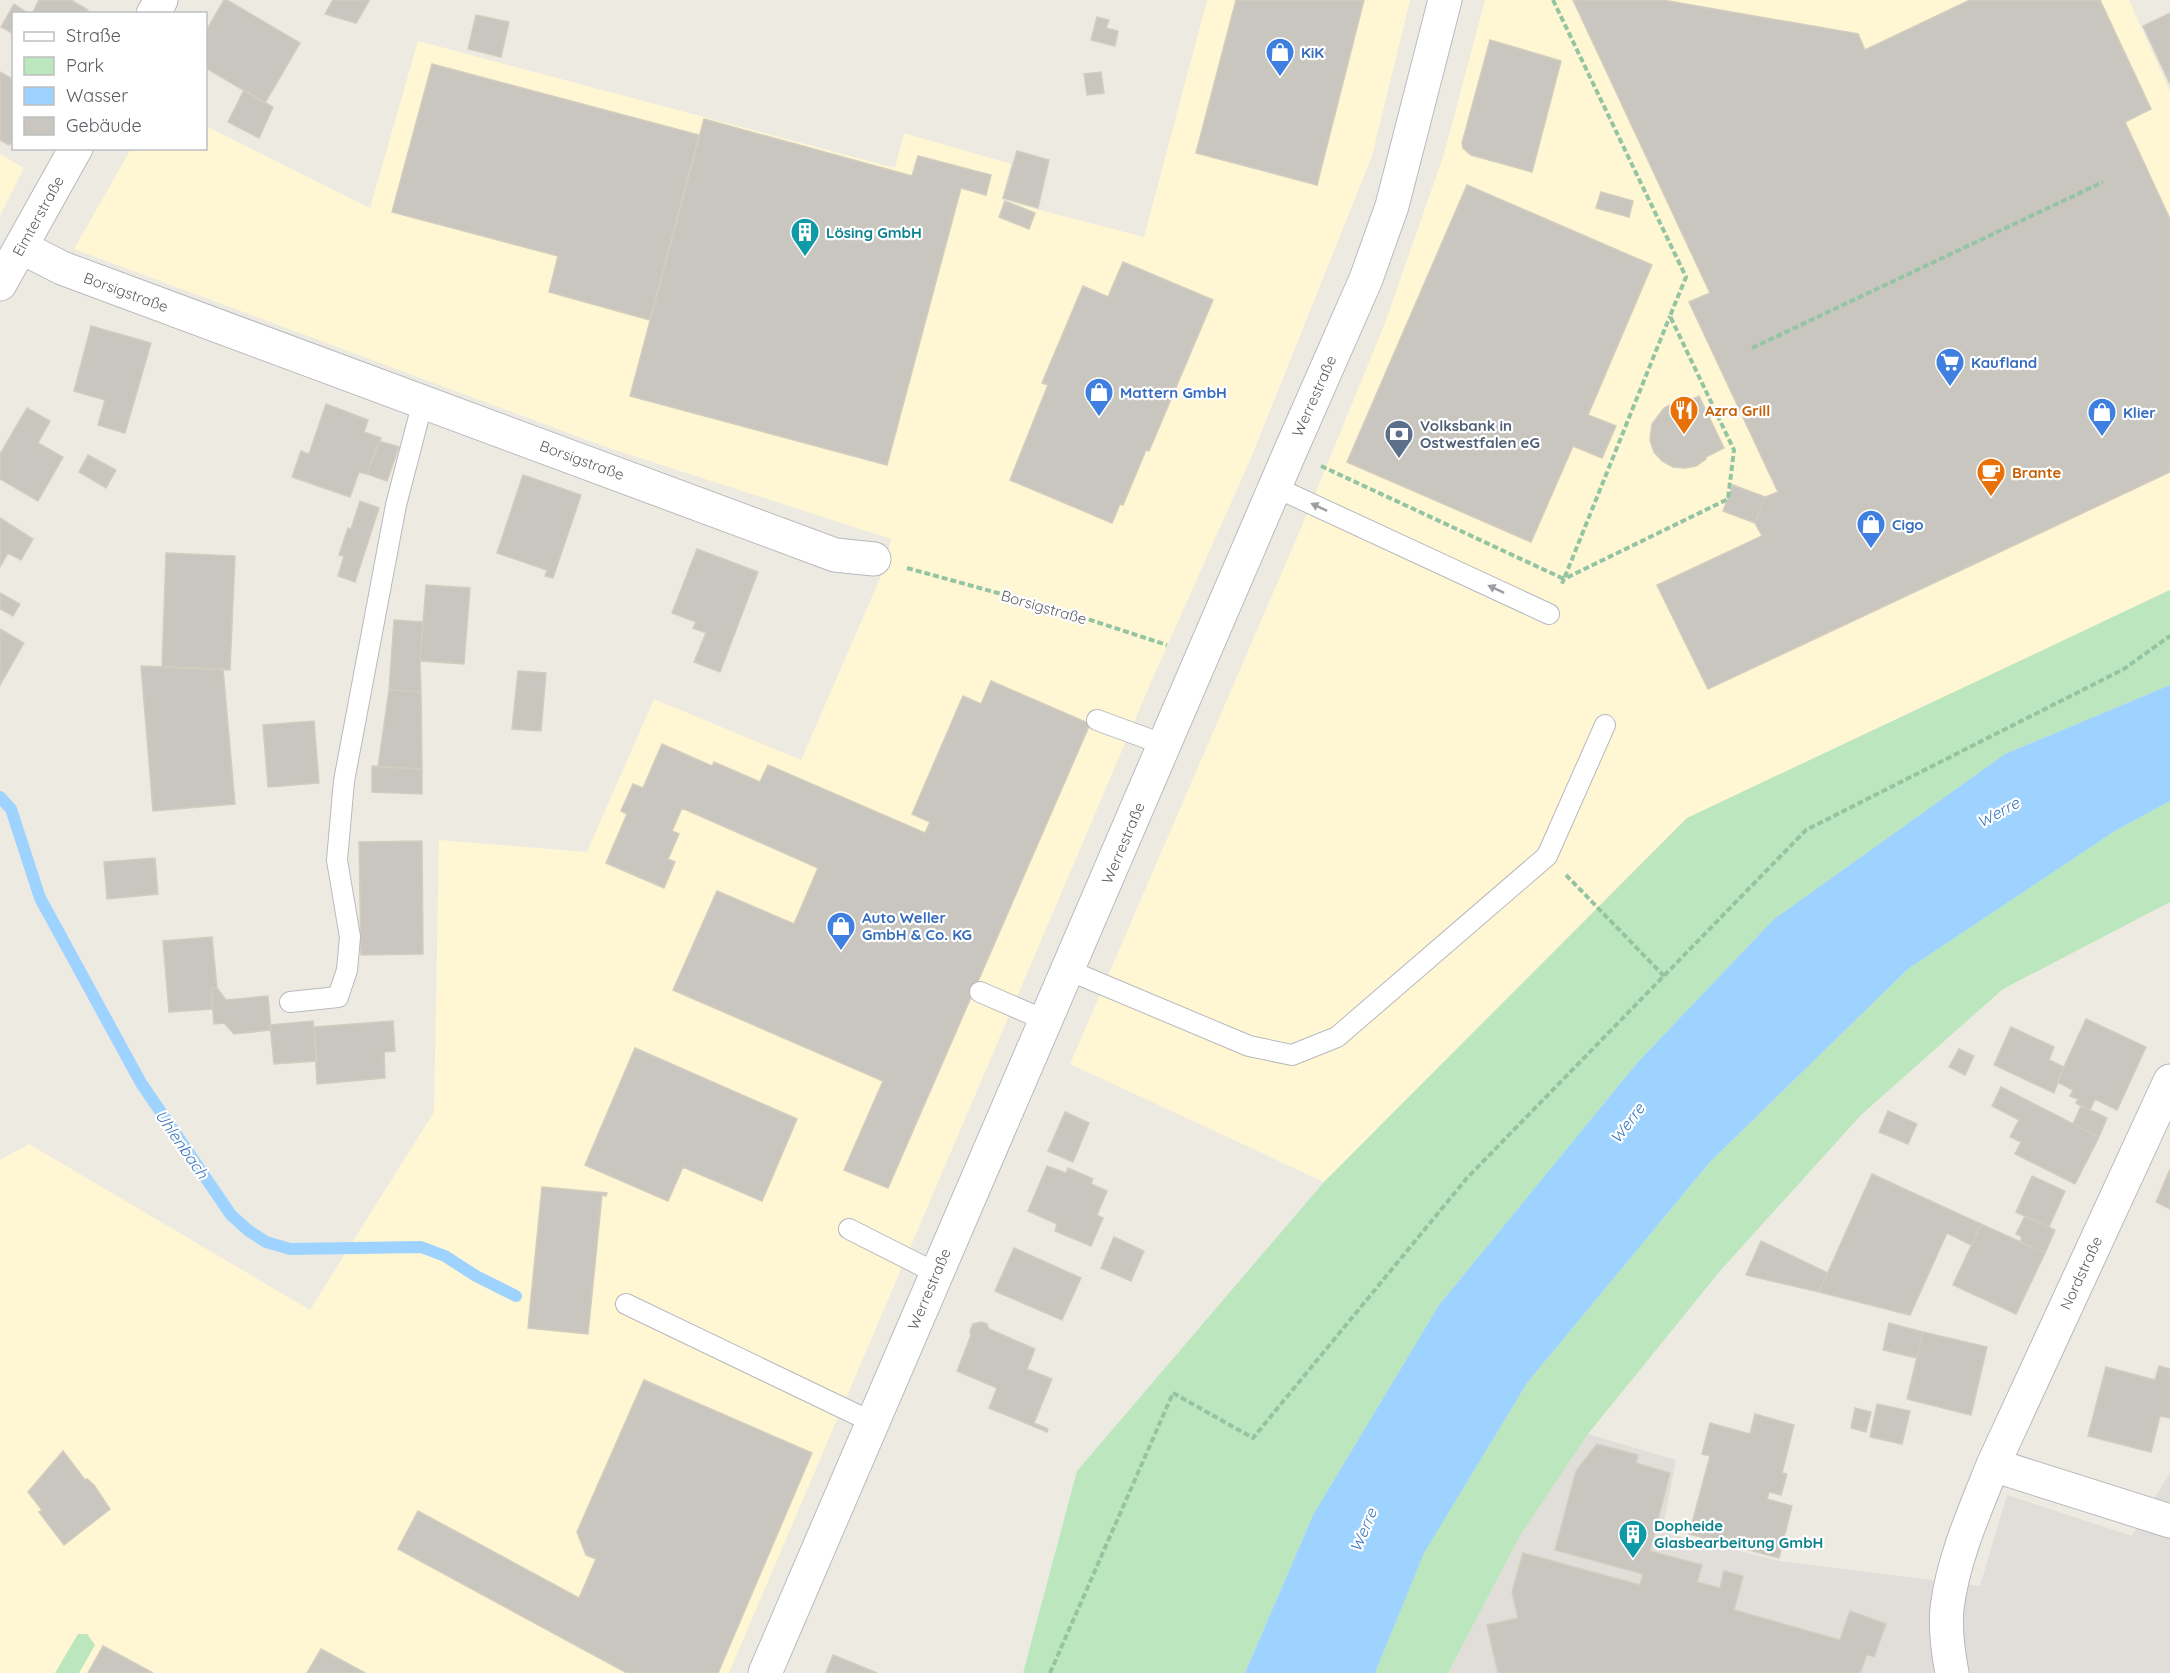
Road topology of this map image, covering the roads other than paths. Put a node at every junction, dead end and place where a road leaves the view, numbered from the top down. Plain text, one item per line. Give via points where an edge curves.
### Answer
1 (1445, 0) edge
2 (75, 150) edge
3 (21, 247) junction
4 (0, 284) edge
5 (423, 401) junction
6 (1275, 487) junction
7 (874, 559) road end
8 (1549, 614) dead end
9 (1097, 720) dead end
10 (1605, 725) dead end
11 (1165, 745) junction
12 (1068, 970) junction
13 (980, 992) dead end
14 (290, 1002) dead end
15 (1047, 1020) junction
16 (2170, 1081) edge
17 (849, 1228) dead end
18 (936, 1273) junction
19 (626, 1304) dead end
20 (872, 1422) junction
21 (1993, 1465) junction
22 (2170, 1521) edge
23 (765, 1673) edge
24 (1952, 1673) edge

1 - 6 street, Werrestraße via 1388,216 1366,279
2 - 3 street, Eimterstraße
3 - 4 street, Eimterstraße
3 - 5 street, Borsigstraße via 62,268
5 - 7 street, Borsigstraße via 836,555
5 - 14 lane via 396,505 344,781 337,860 350,937 347,970 338,997
8 -> 6 lane
6 - 11 street, Werrestraße
9 - 11 lane
10 - 12 lane via 1547,856 1337,1037 1292,1055 1249,1046
11 - 12 street, Werrestraße
12 - 15 street, Werrestraße
13 - 15 lane
15 - 18 street, Werrestraße
16 - 21 street, Nordstraße
17 - 18 lane
18 - 20 street, Werrestraße
19 - 20 lane
20 - 23 street, Werrestraße
21 - 22 street
21 - 24 street, Nordstraße via 1954,1574 1947,1609 1947,1648

